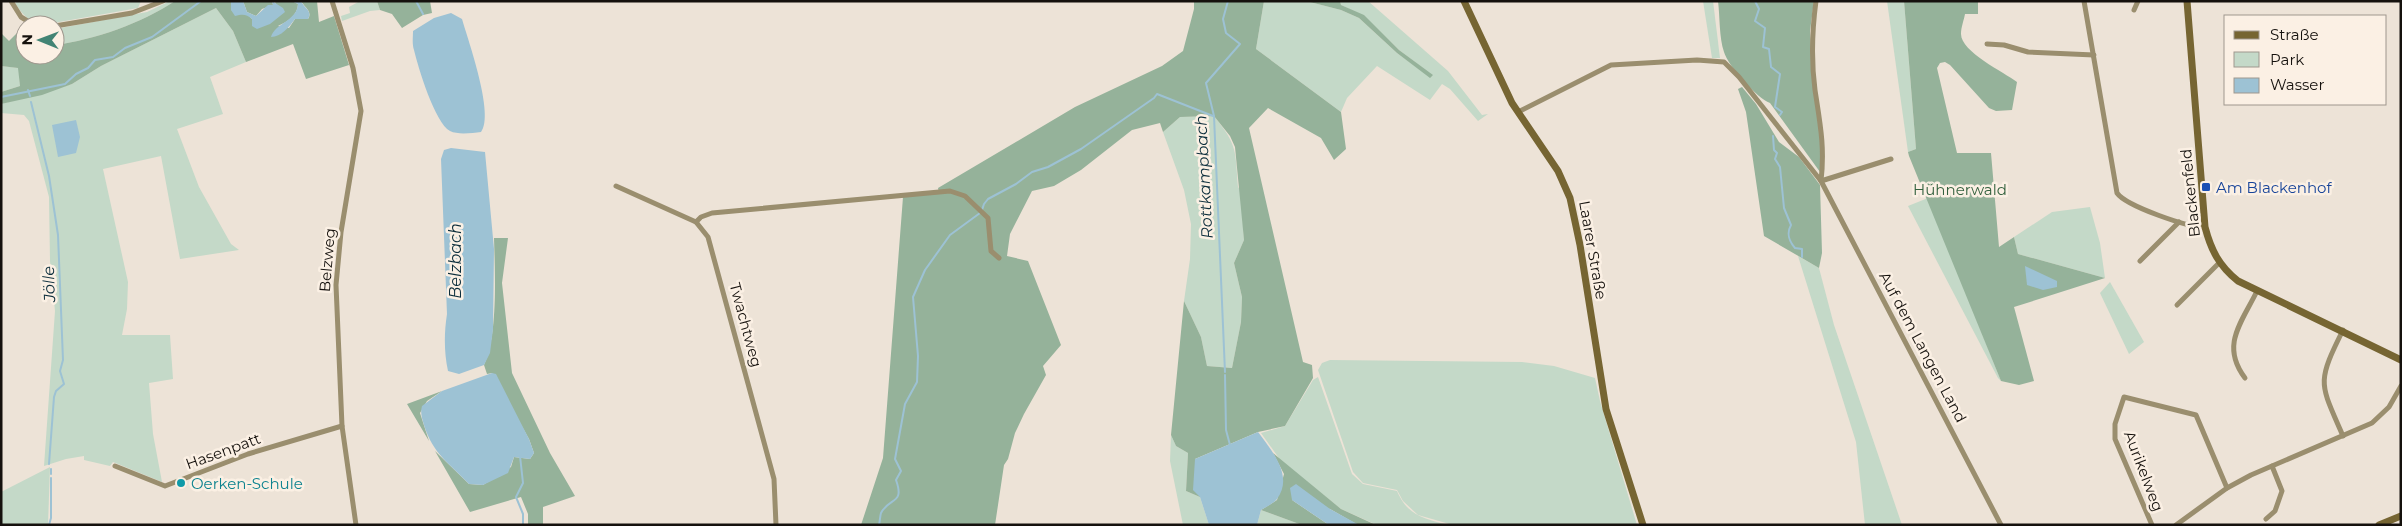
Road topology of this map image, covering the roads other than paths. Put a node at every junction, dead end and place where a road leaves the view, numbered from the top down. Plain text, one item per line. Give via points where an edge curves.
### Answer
1 (11, 1) edge
2 (163, 1) edge
3 (332, 1) edge
4 (1464, 1) edge
5 (1816, 1) edge
6 (2084, 1) edge
7 (2138, 1) edge
8 (2187, 1) edge
9 (2134, 10) dead end
10 (20, 15) edge
11 (65, 24) edge
12 (1987, 44) dead end
13 (2094, 55) junction
14 (1518, 112) junction
15 (1891, 159) dead end
16 (1821, 181) junction
17 (616, 186) dead end
18 (696, 222) junction
19 (2179, 222) junction
20 (2205, 227) junction
21 (999, 258) dead end
22 (2140, 262) dead end
23 (2219, 263) junction
24 (2257, 291) junction
25 (2177, 305) dead end
26 (2343, 330) junction
27 (2401, 360) edge
28 (2245, 378) dead end
29 (2401, 386) edge
30 (342, 426) junction
31 (2343, 436) junction
32 (115, 466) dead end
33 (2272, 466) junction
34 (2227, 488) junction
35 (2401, 516) edge
36 (2266, 519) dead end
37 (356, 525) edge
38 (776, 525) edge
39 (1642, 525) edge
40 (2001, 525) edge
41 (2152, 525) edge
42 (2176, 525) edge
43 (2379, 525) edge

1 - 10 street
2 - 11 street via 132,13
3 - 30 street, Belzweg via 353,68 361,112 341,232 336,285
4 - 14 street, Laarer Straße
5 - 16 street via 1812,31 1824,155
6 - 13 street
7 - 9 street
8 - 20 street, Blackenfeld
12 - 13 street via 2028,52
13 - 19 street via 2117,193 2126,201
14 - 16 street, Auf dem Langen Land via 1610,65 1697,60 1724,62
14 - 39 street, Laarer Straße via 1558,171 1570,198 1606,409
15 - 16 street
16 - 40 street, Auf dem Langen Land
17 - 18 street
18 - 21 street via 712,213 950,190 964,196 988,218 991,251
18 - 38 street, Twachtweg via 705,231 711,246 774,479
19 - 20 street
19 - 22 street
20 - 23 street, Blackenfeld
23 - 24 street, Blackenfeld via 2238,281
23 - 25 street
24 - 26 street, Blackenfeld
24 - 28 street via 2232,344 2233,354
26 - 27 street, Blackenfeld
26 - 31 street via 2326,366 2323,382
29 - 31 street via 2381,417
30 - 32 street, Hasenpatt via 248,454 165,486
30 - 37 street, Belzweg
31 - 33 street
33 - 34 street
33 - 36 street via 2282,491 2275,511
34 - 41 street, Aurikelweg via 2196,415 2124,397 2115,424 2116,439
34 - 42 street
35 - 43 street

